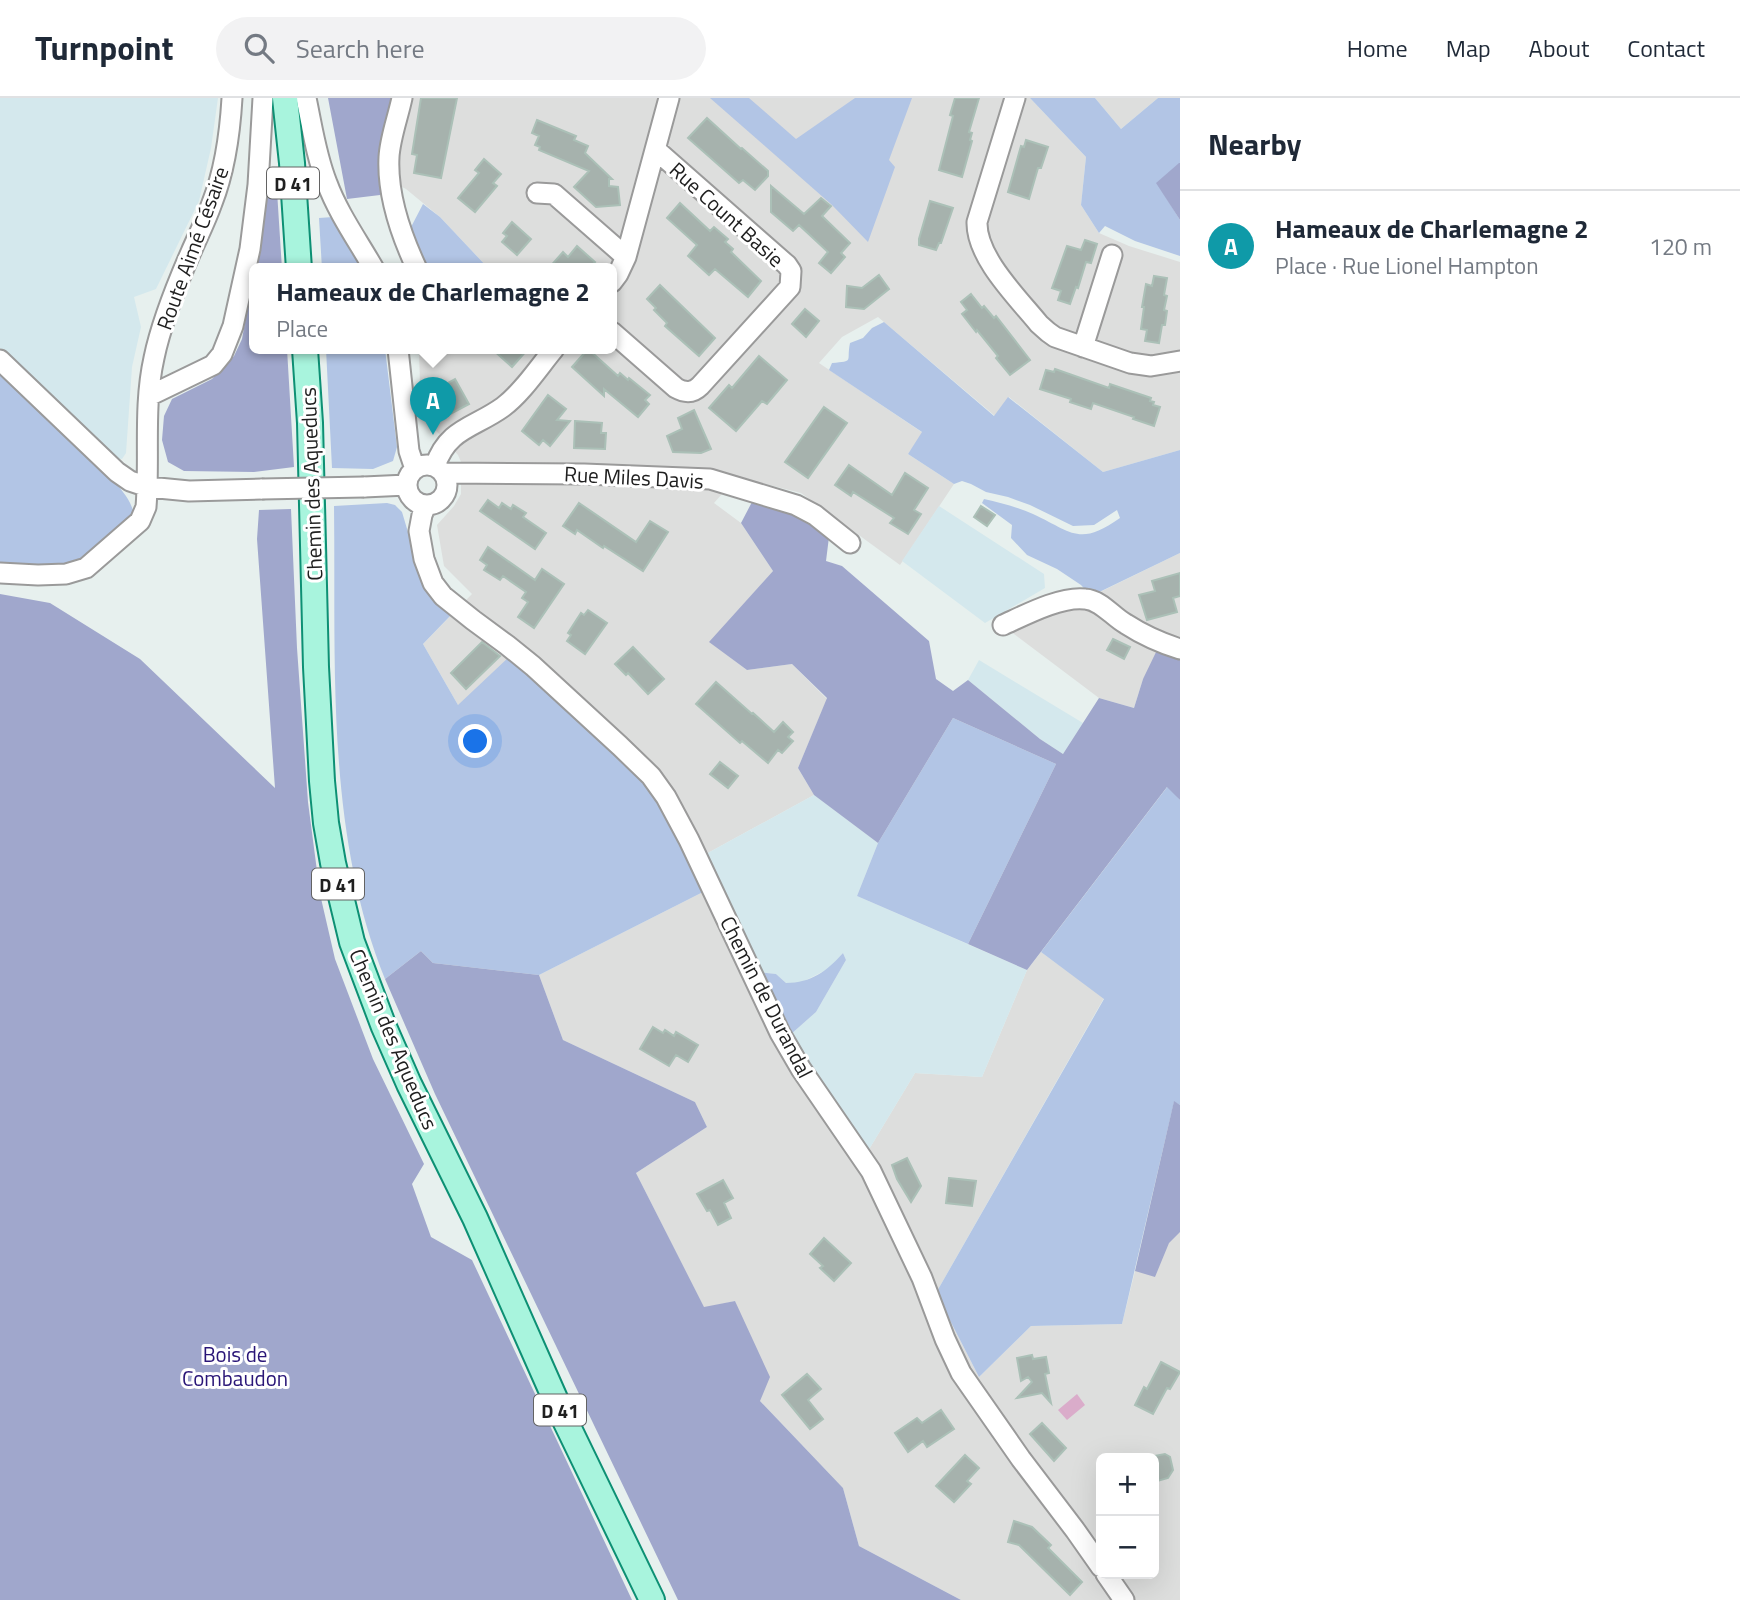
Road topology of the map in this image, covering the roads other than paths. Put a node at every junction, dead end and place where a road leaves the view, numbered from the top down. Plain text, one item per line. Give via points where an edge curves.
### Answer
1 (232, 98) edge
2 (262, 98) edge
3 (285, 98) edge
4 (306, 98) edge
5 (402, 98) edge
6 (669, 98) edge
7 (1014, 98) edge
8 (656, 150) junction
9 (537, 193) dead end
10 (1112, 255) dead end
11 (626, 257) junction
12 (299, 263) edge
13 (371, 263) edge
14 (414, 263) edge
15 (617, 275) edge
16 (617, 337) edge
17 (1083, 347) junction
18 (305, 354) edge
19 (399, 354) edge
20 (550, 354) edge
21 (154, 357) junction
22 (0, 360) edge
23 (1180, 361) edge
24 (197, 373) junction
25 (149, 396) junction
26 (425, 473) junction
27 (148, 487) junction
28 (426, 505) junction
29 (850, 544) dead end
30 (0, 573) edge
31 (1003, 625) dead end
32 (1180, 649) edge
33 (1096, 1560) edge
34 (1109, 1579) edge
35 (652, 1600) edge
36 (1124, 1600) edge

1 - 21 street, Route Aimé Césaire via 230,129 213,202 189,255
2 - 24 street via 250,249 233,326 222,354
3 - 12 main road, D 41
4 - 13 street via 327,183
5 - 14 street via 389,170 399,224
6 - 8 street
7 - 17 street via 977,222 978,237 992,265 1039,324
8 - 11 street
8 - 16 street, Rue Count Basie via 787,265 790,287 696,390 676,388
9 - 11 street via 554,194
10 - 17 street
11 - 15 street
17 - 23 street via 1143,366
18 - 35 main road, Chemin des Aqueducs / D 41 via 322,781 333,863 352,942 409,1084
19 - 26 street via 409,451
20 - 26 street via 504,406 455,436
21 - 24 street via 174,371
21 - 25 street, Route Aimé Césaire
22 - 27 street via 117,472
24 - 25 street
25 - 27 street, Route Aimé Césaire
26 - 27 street, bridge via 364,487 189,491
26 - 28 street via 408,493
26 - 28 street via 447,485 438,502
26 - 29 street, Rue Miles Davis via 710,480 796,505 815,514
27 - 30 street, Route Aimé Césaire via 140,522 86,568 66,574
28 - 33 street, Chemin de Durandal via 419,531 424,559 438,590 550,682 651,776 666,797 780,1033 871,1171 961,1373
31 - 32 street via 1049,605 1083,598 1161,643
34 - 36 street

